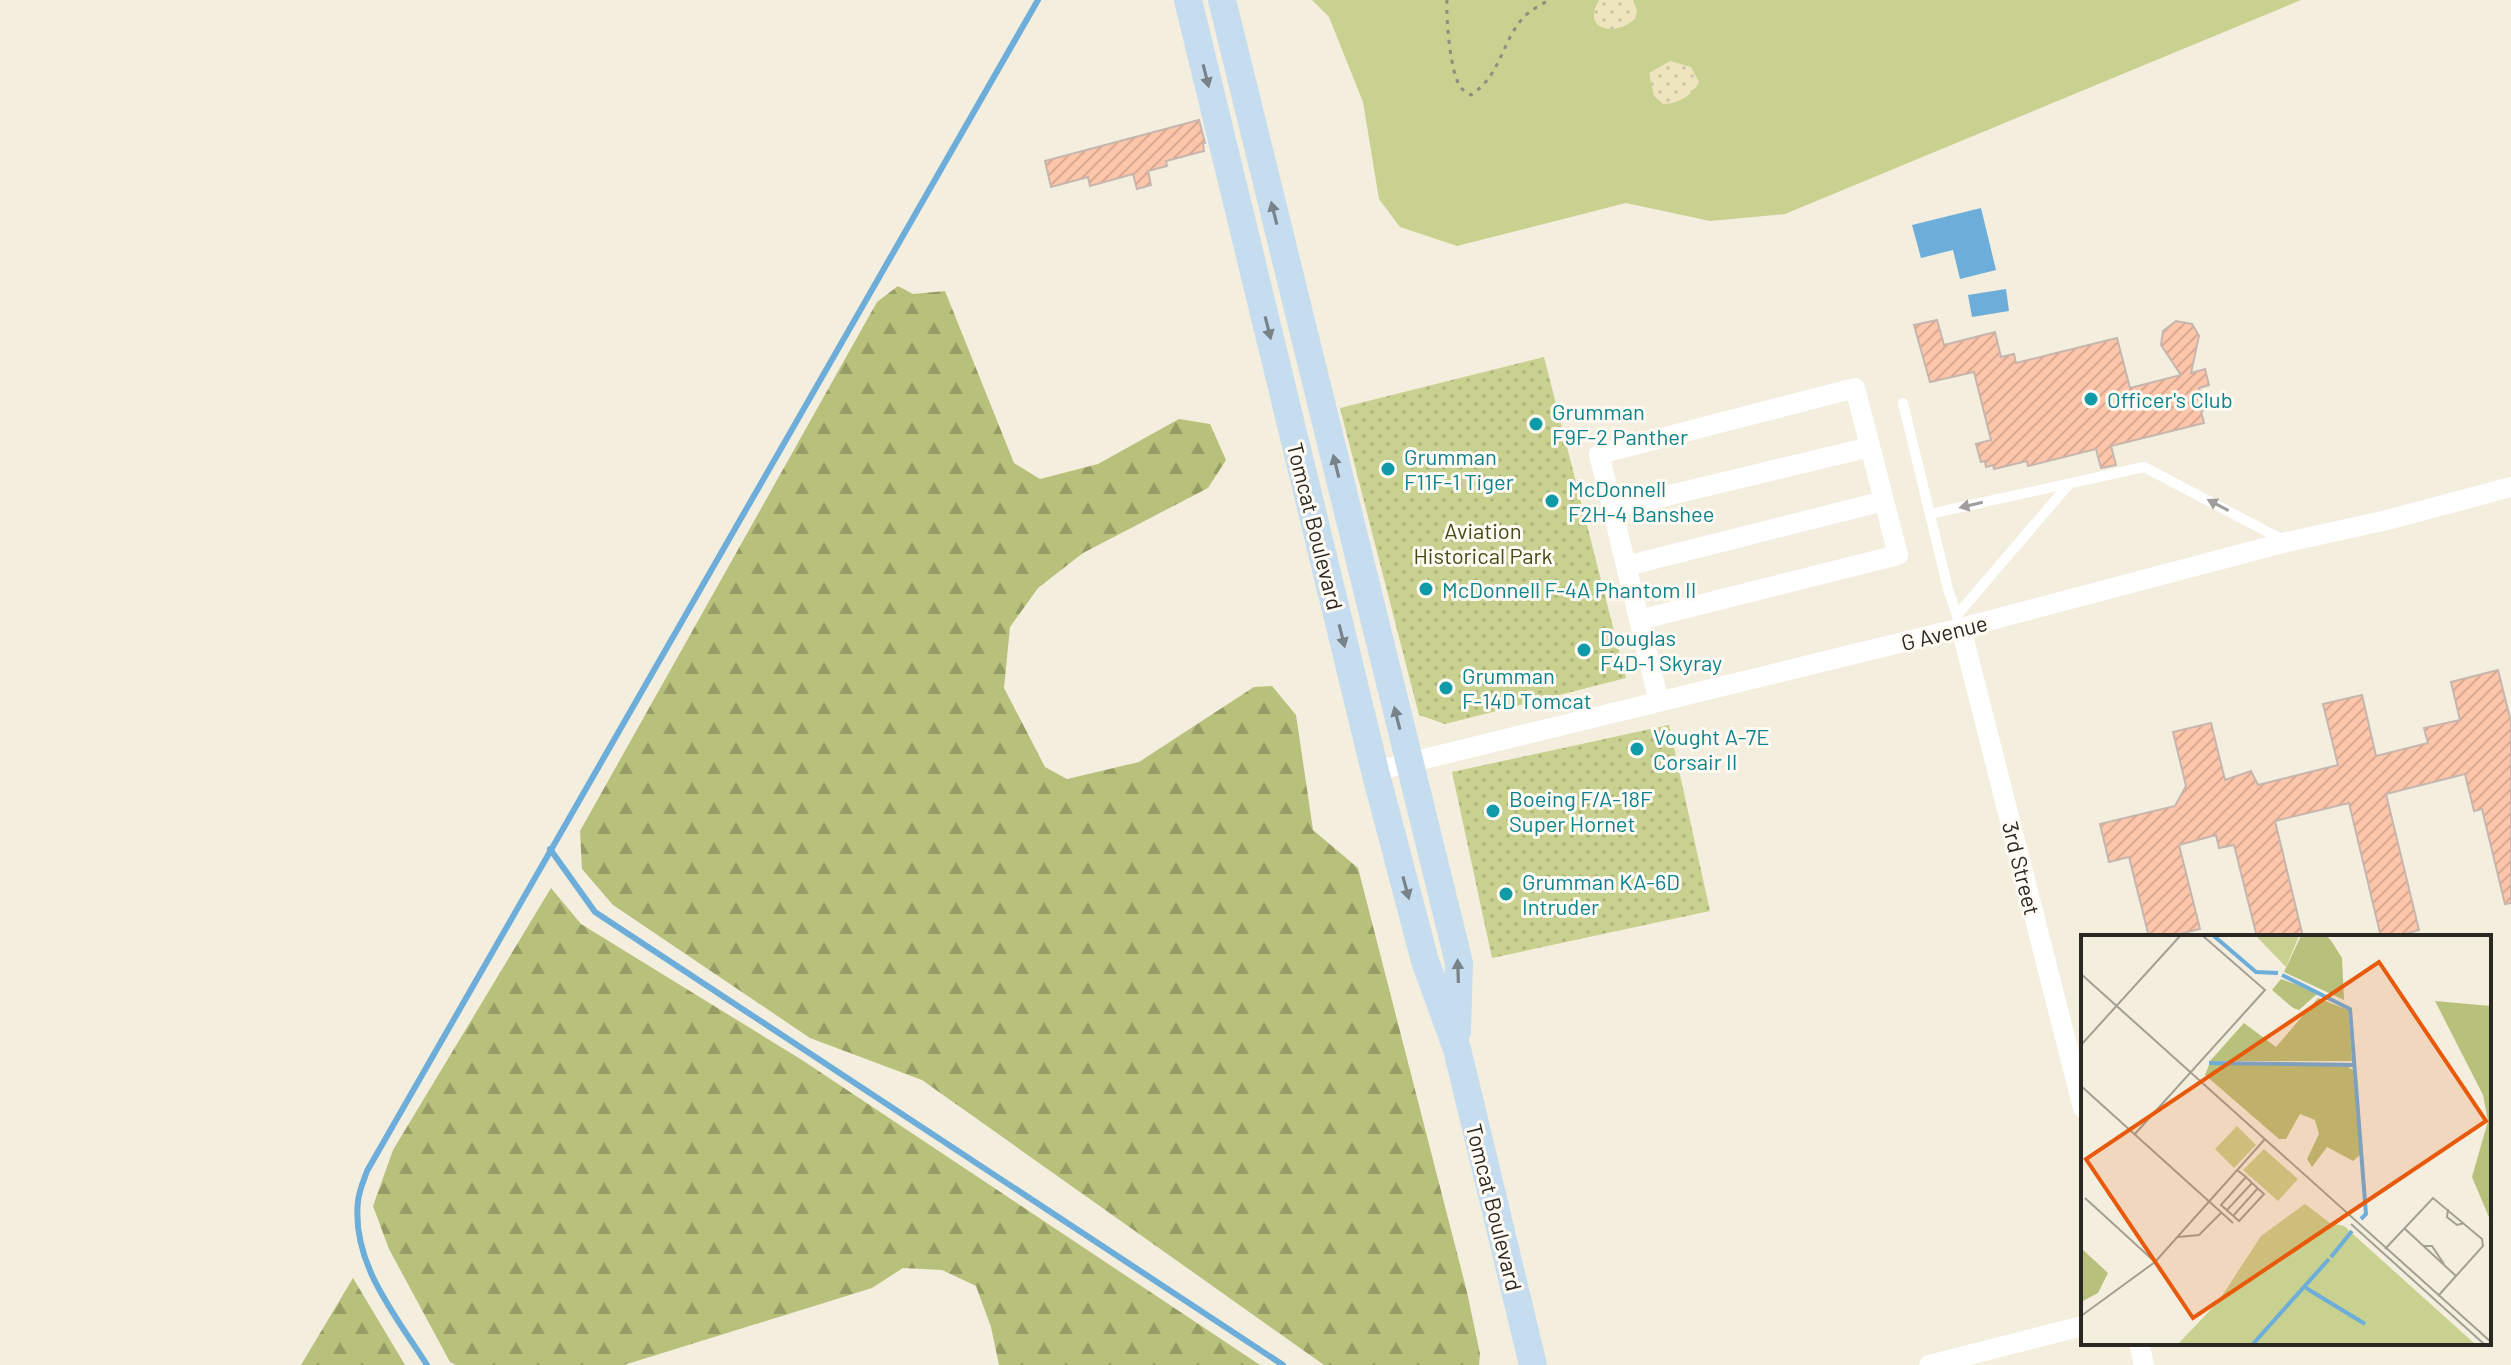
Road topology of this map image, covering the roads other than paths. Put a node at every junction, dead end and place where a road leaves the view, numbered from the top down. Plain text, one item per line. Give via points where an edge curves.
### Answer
1 (1188, 0) edge
2 (1222, 0) edge
3 (1903, 403) dead end
4 (1870, 447) junction
5 (2070, 483) junction
6 (2511, 487) edge
7 (1884, 501) junction
8 (1612, 509) junction
9 (1930, 514) junction
10 (2287, 542) junction
11 (1626, 566) junction
12 (1639, 620) junction
13 (1959, 621) junction
14 (1659, 702) junction
15 (1408, 763) junction
16 (1375, 771) junction
17 (1457, 1049) junction
18 (2081, 1100) edge
19 (2081, 1327) edge
20 (2139, 1345) edge
21 (1533, 1365) edge
22 (1929, 1365) edge
23 (2144, 1365) edge

1 -> 16 main road, Tomcat Boulevard
15 -> 2 main road, Tomcat Boulevard
3 - 9 lane
4 - 7 street
4 - 8 street
4 - 8 street via 1855,388 1599,454
5 -> 9 lane
10 -> 5 lane via 2144,467
5 - 13 lane
6 - 10 street, G Avenue
7 - 11 street
7 - 12 street via 1898,555
8 - 11 street
9 - 13 lane
10 - 13 street, G Avenue
11 - 12 street
12 - 14 street
13 - 14 street, G Avenue
13 - 18 street, 3rd Street
14 - 15 street, G Avenue
15 - 16 street, G Avenue
17 -> 15 main road, Tomcat Boulevard via 1459,963
16 -> 17 main road, Tomcat Boulevard via 1425,961
17 - 21 main road, Tomcat Boulevard
19 - 22 street
20 - 23 street

